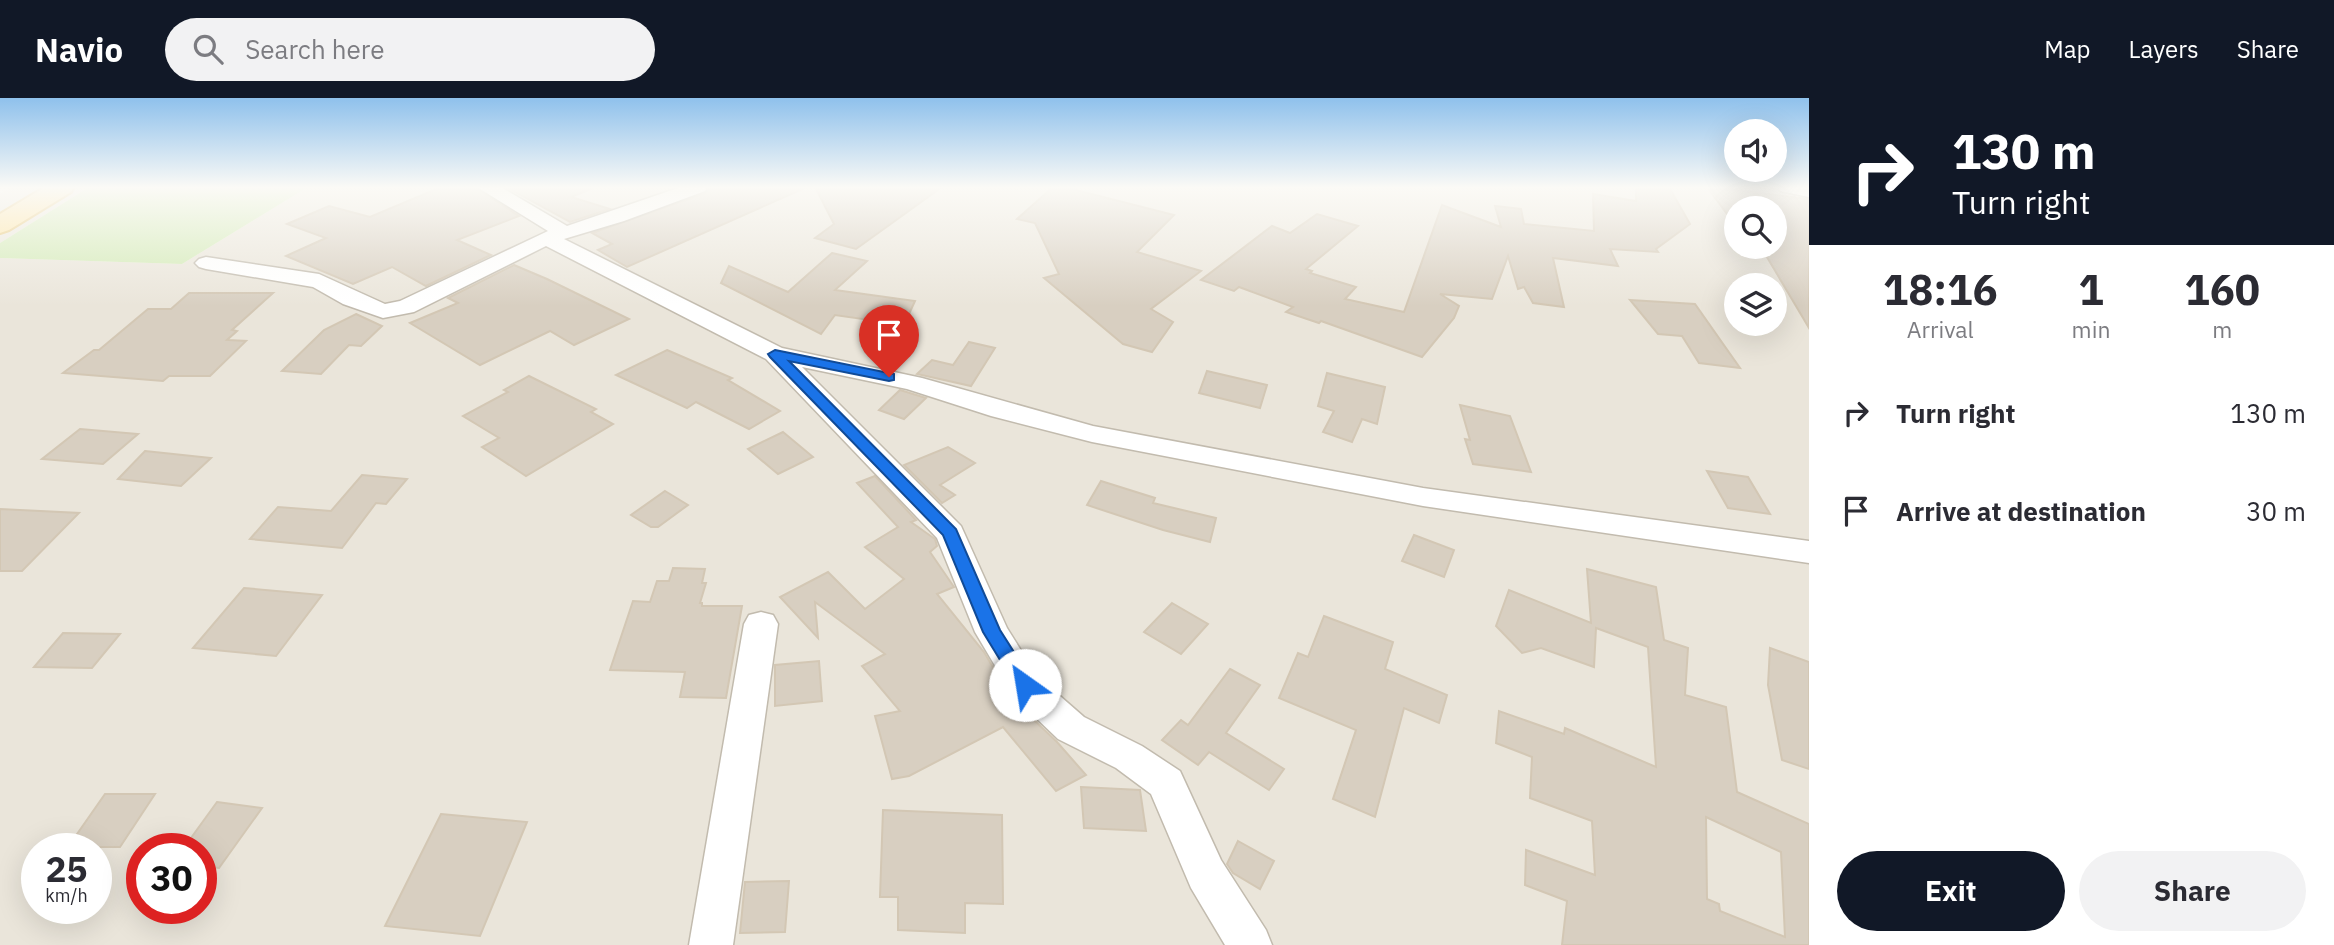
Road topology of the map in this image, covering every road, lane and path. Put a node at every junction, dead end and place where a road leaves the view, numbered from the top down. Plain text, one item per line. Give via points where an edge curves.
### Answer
1 (545, 227) edge
2 (584, 227) edge
3 (555, 235) junction
4 (206, 263) dead end
5 (775, 354) junction
6 (1809, 552) edge
7 (761, 624) dead end
8 (711, 945) edge
9 (1250, 945) edge

1 - 3 street
2 - 3 street
3 - 4 street via 406,307 383,311 319,281
3 - 5 street
5 - 6 street via 913,383 1092,433 1423,496
5 - 9 street via 950,533 992,632 1025,685 1071,728 1129,757 1166,783 1206,874
7 - 8 street

